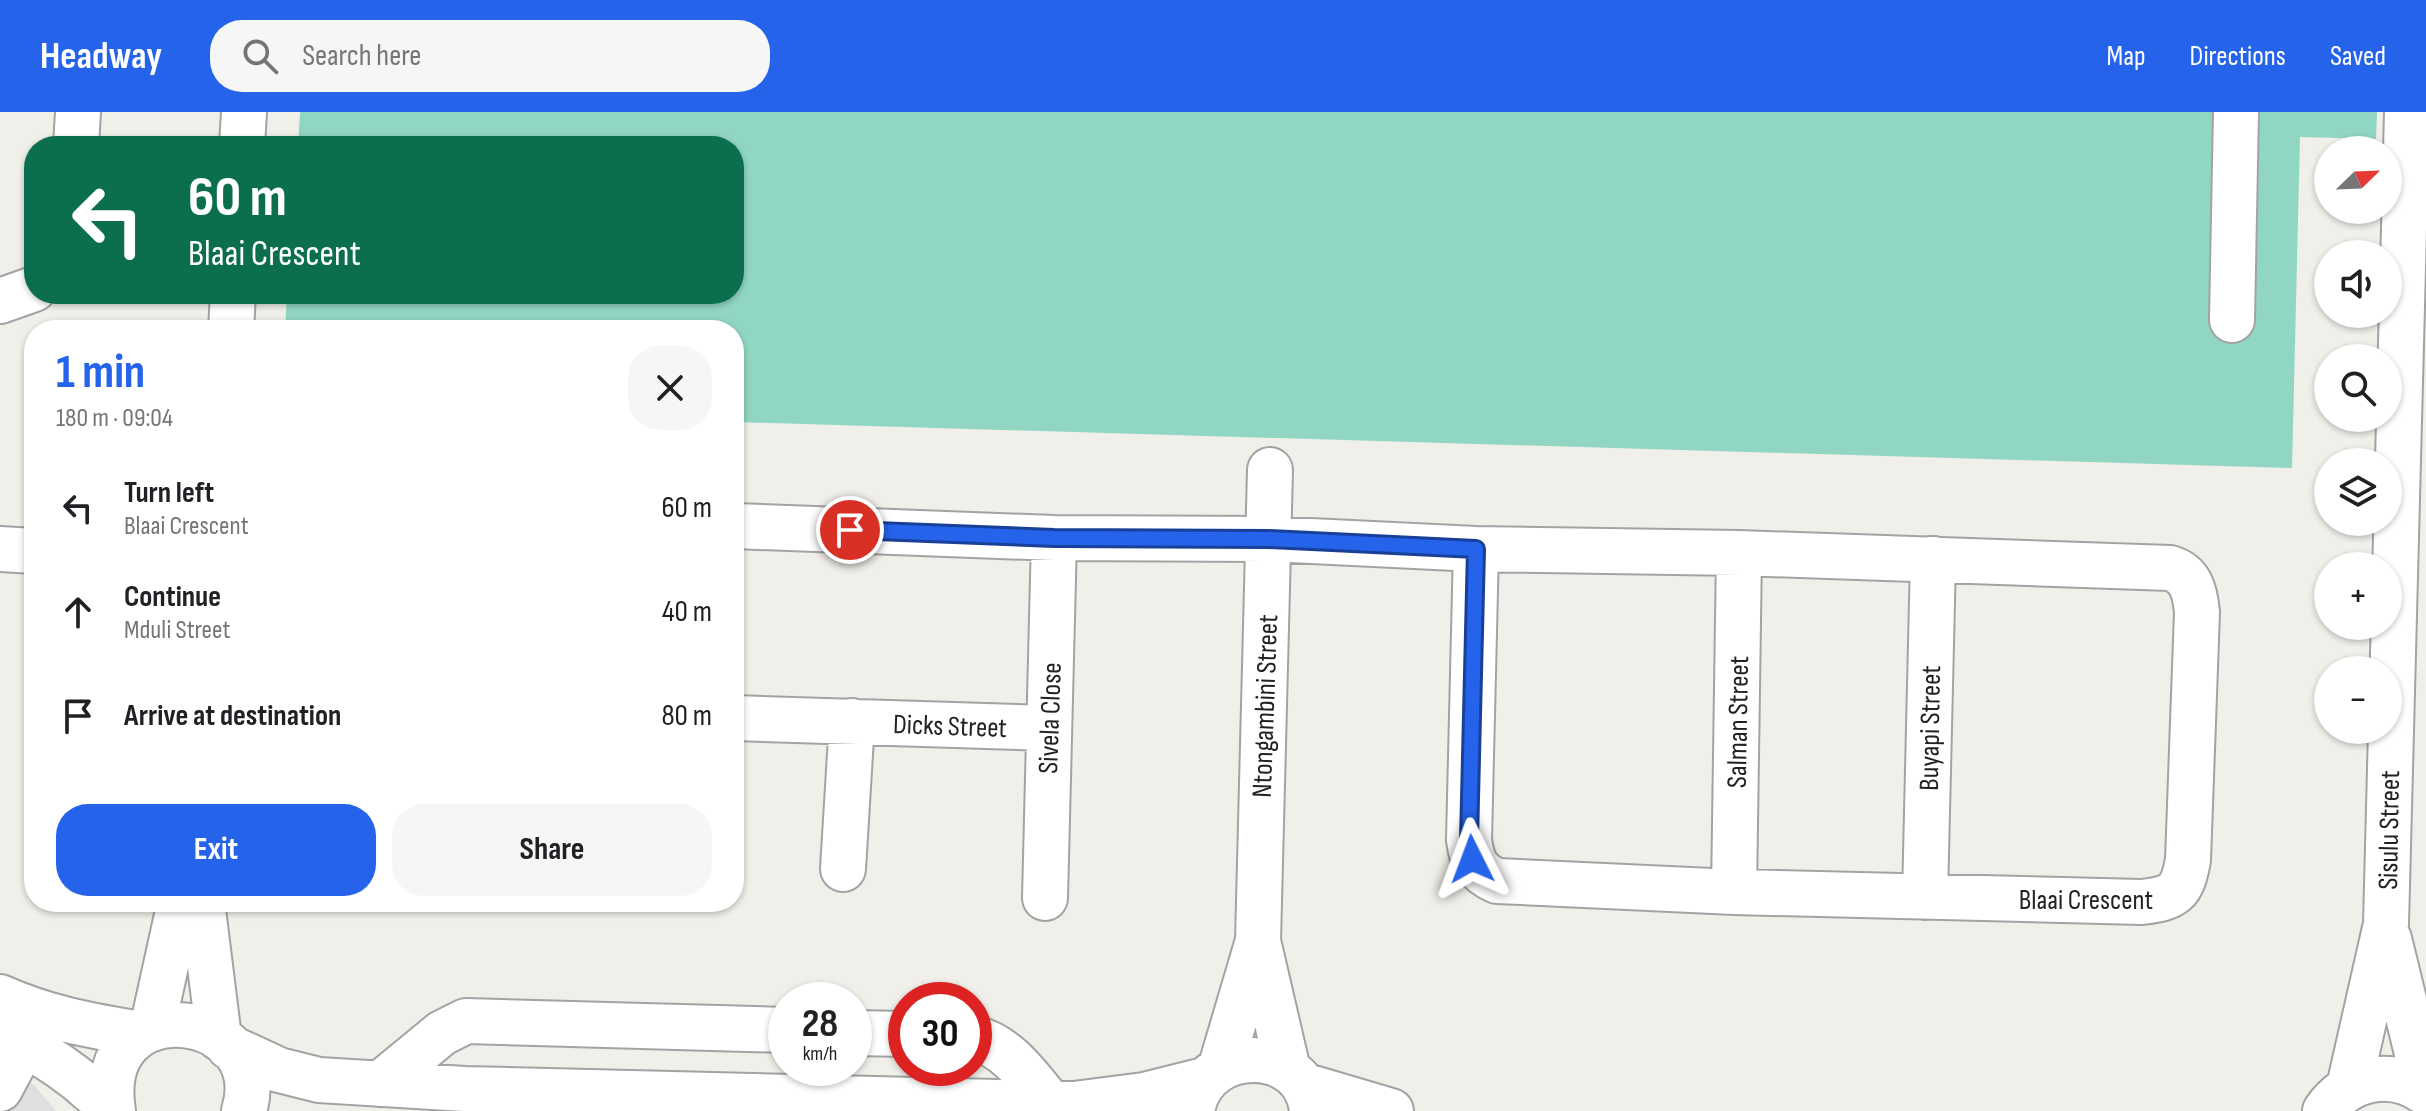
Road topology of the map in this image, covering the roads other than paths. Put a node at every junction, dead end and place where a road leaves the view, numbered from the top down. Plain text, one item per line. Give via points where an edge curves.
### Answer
1 (78, 112) edge
2 (244, 112) edge
3 (2236, 112) edge
4 (2407, 112) edge
5 (77, 136) edge
6 (243, 136) edge
7 (2416, 186) edge
8 (24, 293) edge
9 (0, 301) edge
10 (2232, 320) dead end
11 (1270, 470) dead end
12 (744, 526) edge
13 (1054, 538) junction
14 (1268, 539) junction
15 (0, 549) edge
16 (1476, 549) junction
17 (24, 550) edge
18 (1739, 553) junction
19 (1933, 559) junction
20 (2410, 600) edge
21 (744, 718) edge
22 (852, 721) junction
23 (1048, 728) junction
24 (843, 869) dead end
25 (1734, 892) junction
26 (1925, 897) junction
27 (1045, 898) dead end
28 (177, 912) edge
29 (204, 912) edge
30 (2386, 924) junction
31 (1258, 941) junction
32 (0, 997) edge
33 (768, 1029) edge
34 (146, 1032) junction
35 (12, 1038) edge
36 (224, 1042) junction
37 (992, 1045) edge
38 (1206, 1086) edge
39 (0, 1089) edge
40 (1301, 1089) edge
41 (2426, 1092) edge
42 (2337, 1099) edge
43 (390, 1102) edge
44 (1050, 1103) junction
45 (113, 1111) edge
46 (244, 1111) edge
47 (343, 1111) edge
48 (461, 1111) edge
49 (1391, 1111) edge

1 - 5 street
2 - 6 street
3 - 10 street
4 - 7 street, Sisulu Street
7 - 20 street, Sisulu Street
8 - 9 street
11 - 14 street, Ntongambini Street
12 - 13 street, Blaai Crescent
13 - 14 street, Blaai Crescent
13 - 23 street, Sivela Close
14 - 16 street, Blaai Crescent
14 - 31 street, Ntongambini Street
15 - 17 street
16 - 18 street, Blaai Crescent
16 - 25 street, Blaai Crescent via 1469,840 1479,870 1497,881
18 - 19 street, Blaai Crescent
18 - 25 street, Salman Street
19 - 26 street, Buyapi Street
19 - 26 street, Blaai Crescent via 2170,568 2191,584 2197,612 2188,860 2185,881 2176,893 2142,902
20 - 30 street, Sisulu Street
21 - 22 street, Dicks Street
22 - 23 street, Dicks Street
22 - 24 street, Dicks Street
23 - 27 street, Sivela Close
25 - 26 street, Blaai Crescent
28 - 34 street
29 - 36 street
30 - 41 street, Sisulu Street
30 - 42 street, Sisulu Street
31 - 38 street, Ntongambini Street
31 - 40 street, Ntongambini Street
32 - 34 street via 74,1024
33 - 43 street via 466,1021 442,1033
34 - 36 street via 185,1023 208,1029
34 - 45 street via 124,1049 114,1069
35 - 39 street
35 - 45 street via 85,1082
36 - 43 street via 279,1070
36 - 46 street via 240,1062 247,1084
37 - 44 street via 1006,1053
38 - 40 street via 1243,1059 1267,1060
38 - 44 street
40 - 49 street
41 - 42 street via 2409,1083 2368,1080
43 - 44 street
43 - 47 street
43 - 48 street

